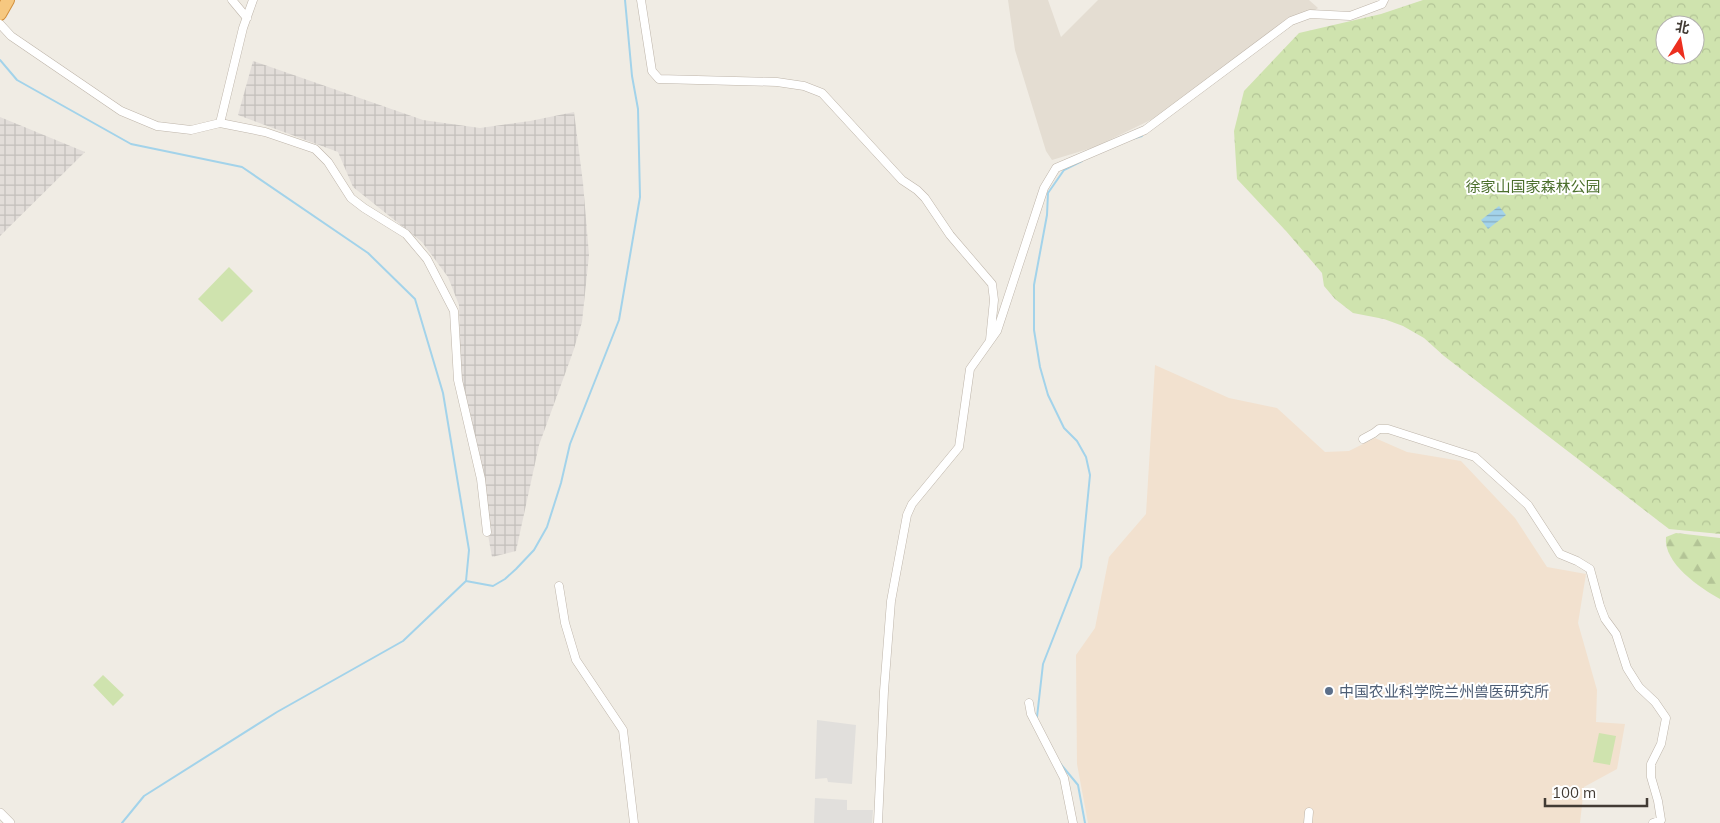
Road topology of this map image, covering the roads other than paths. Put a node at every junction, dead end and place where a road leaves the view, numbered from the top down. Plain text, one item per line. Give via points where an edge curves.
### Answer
1 (232, 0) edge
2 (253, 0) edge
3 (641, 0) edge
4 (1384, 0) edge
5 (247, 18) junction
6 (0, 24) edge
7 (220, 123) junction
8 (990, 340) junction
9 (1363, 438) dead end
10 (487, 532) dead end
11 (559, 586) dead end
12 (1029, 703) dead end
13 (1309, 812) dead end
14 (0, 813) edge
15 (10, 823) edge
16 (634, 823) edge
17 (878, 823) edge
18 (1073, 823) edge
19 (1308, 823) edge
20 (1653, 823) edge

1 - 5 street
2 - 5 street
3 - 8 street via 652,71 659,79 777,82 804,86 822,93 902,180 925,198 950,235 992,284 994,300
4 - 8 street via 1382,4 1350,16 1310,14 1291,21 1145,130 1056,168 1044,188 997,331
5 - 7 street
6 - 7 street via 11,36 121,111 157,126 191,130
7 - 10 street via 265,132 315,149 328,162 351,198 406,234 428,260 454,310 458,380 481,479
8 - 17 street via 970,369 959,447 912,504 907,515 891,601
9 - 20 street via 1378,429 1388,429 1475,457 1528,505 1560,554 1590,569 1600,606 1616,634 1627,668 1666,718 1661,744 1651,764 1661,820
11 - 16 street via 576,660 623,730
12 - 18 street via 1031,714 1064,778
13 - 19 street
14 - 15 street

